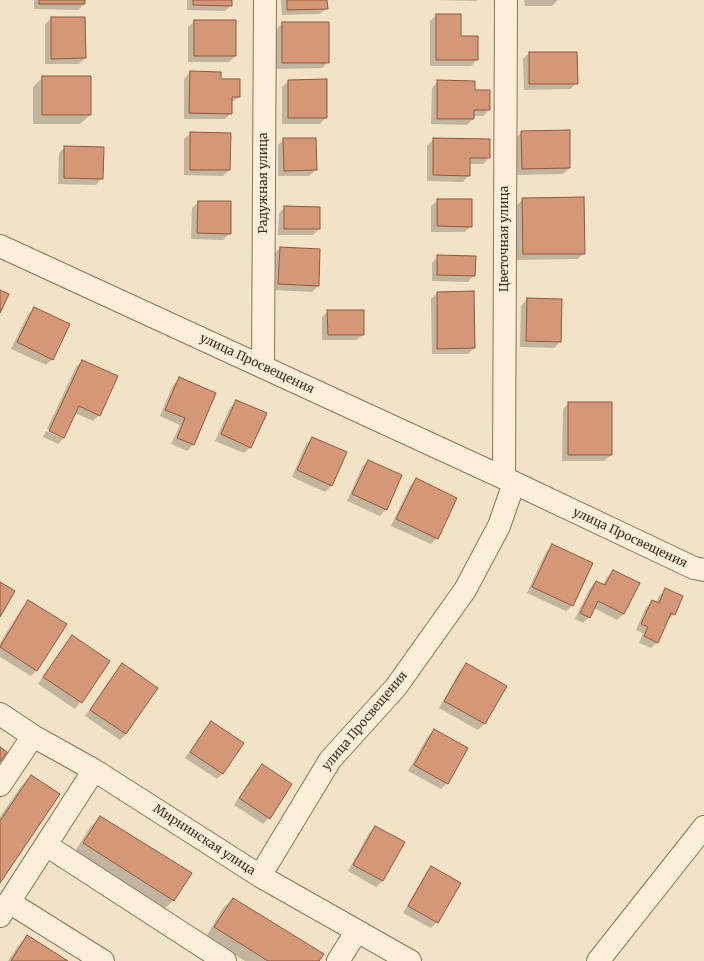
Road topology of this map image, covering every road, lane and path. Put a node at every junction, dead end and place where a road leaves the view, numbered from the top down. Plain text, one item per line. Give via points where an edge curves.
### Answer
1 (265, 0) edge
2 (506, 0) edge
3 (0, 246) edge
4 (263, 367) junction
5 (509, 480) junction
6 (704, 570) edge
7 (0, 714) edge
8 (33, 736) junction
9 (94, 770) junction
10 (0, 785) edge
11 (704, 827) edge
12 (46, 844) junction
13 (260, 876) junction
14 (5, 909) edge
15 (357, 931) junction
16 (103, 961) edge
17 (226, 961) edge
18 (338, 961) edge
19 (410, 961) edge
20 (598, 961) edge

1 - 4 street, Радужная улица
2 - 5 street, Цветочная улица
3 - 4 street, улица Просвещения
4 - 5 street, улица Просвещения
5 - 6 street, улица Просвещения via 694,568
5 - 13 street, улица Просвещения via 499,526 465,590 396,687 330,760
7 - 8 street, Мирнинская улица
8 - 9 street, Мирнинская улица
8 - 10 street
9 - 12 street
9 - 13 street, Мирнинская улица
11 - 20 street
12 - 14 street
12 - 17 street
13 - 15 street, Мирнинская улица
14 - 16 street
15 - 18 street
15 - 19 street, Мирнинская улица

